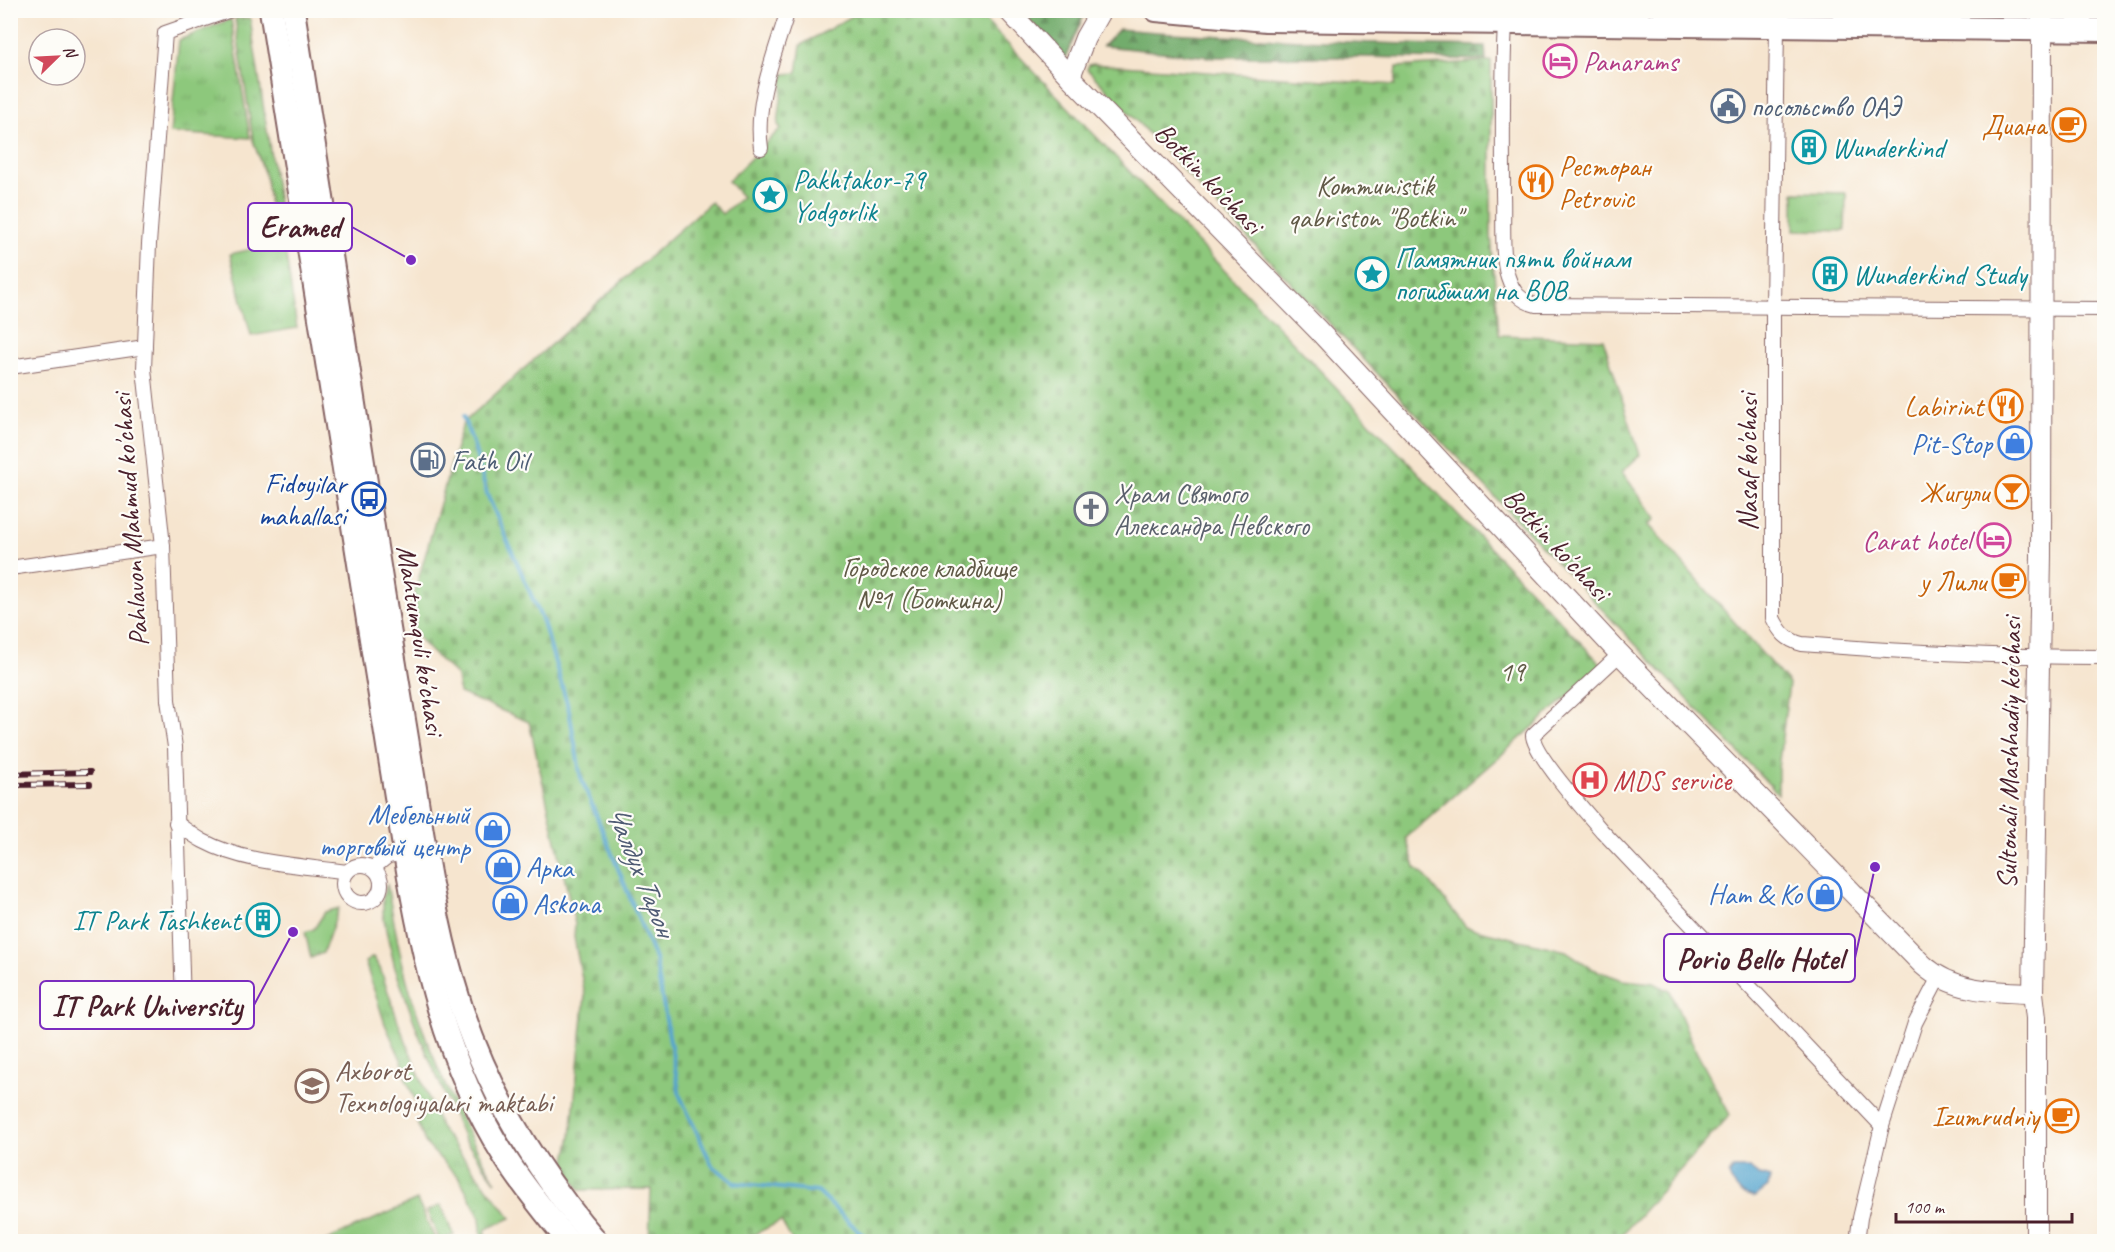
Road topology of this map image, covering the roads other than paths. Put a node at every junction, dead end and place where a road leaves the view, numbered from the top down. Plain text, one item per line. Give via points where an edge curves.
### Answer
1 (231, 10) edge
2 (271, 10) edge
3 (293, 10) edge
4 (788, 10) edge
5 (1008, 10) edge
6 (1101, 10) edge
7 (1156, 10) edge
8 (1505, 17) edge
9 (2042, 20) edge
10 (1777, 26) junction
11 (2104, 30) edge
12 (1070, 77) junction
13 (761, 148) dead end
14 (1773, 308) junction
15 (2041, 308) junction
16 (2104, 309) edge
17 (145, 347) junction
18 (10, 366) edge
19 (163, 546) junction
20 (10, 568) edge
21 (1620, 654) junction
22 (2040, 657) junction
23 (2104, 657) edge
24 (176, 823) junction
25 (405, 853) junction
26 (373, 868) junction
27 (347, 872) junction
28 (1939, 977) junction
29 (2033, 993) junction
30 (183, 1004) dead end
31 (1881, 1126) junction
32 (569, 1242) edge
33 (597, 1242) edge
34 (1857, 1242) edge
35 (2028, 1242) edge
36 (2036, 1242) edge

1 - 17 street, Pahlavon Mahmud ko'chasi via 165,33
2 - 25 main road, Mahtumquli ko'chasi
3 - 33 main road, Mahtumquli ko'chasi via 385,609 430,881 447,958 464,1017 498,1096 550,1182
4 - 13 street via 760,110
5 - 12 street, Botkin ko'chasi
6 - 12 street
7 - 8 main road via 1266,20
8 - 10 main road
8 - 14 street via 1505,263 1518,297 1536,305
9 - 10 main road
9 - 11 main road
9 - 15 street, Sultonali Mashhadiy ko'chasi
10 - 14 street, Nasaf ko'chasi
12 - 21 street, Botkin ko'chasi via 1318,330
14 - 15 street
14 - 22 street, Nasaf ko'chasi via 1773,618 1779,630 1791,641 1802,644
15 - 16 street
15 - 22 street, Sultonali Mashhadiy ko'chasi
17 - 18 street
17 - 19 street, Pahlavon Mahmud ko'chasi
19 - 20 street
19 - 24 street, Pahlavon Mahmud ko'chasi
21 - 28 street, Botkin ko'chasi
21 - 31 street via 1533,735 1536,746 1603,832
22 - 23 street, Nasaf ko'chasi
22 - 29 street, Sultonali Mashhadiy ko'chasi
24 - 27 street via 204,842 234,853
24 - 30 street, Pahlavon Mahmud ko'chasi
25 - 26 street via 388,856
25 - 32 main road, Mahtumquli ko'chasi via 432,984 465,1080 502,1154
26 - 27 street via 357,865
26 - 27 street via 380,877 381,889 375,899 363,904 351,900 344,890
28 - 29 street, Botkin ko'chasi via 1976,989
28 - 31 street via 1915,1023
29 - 35 street, Sultonali Mashhadiy ko'chasi via 2027,1017
29 - 36 street, Sultonali Mashhadiy ko'chasi
31 - 34 street

